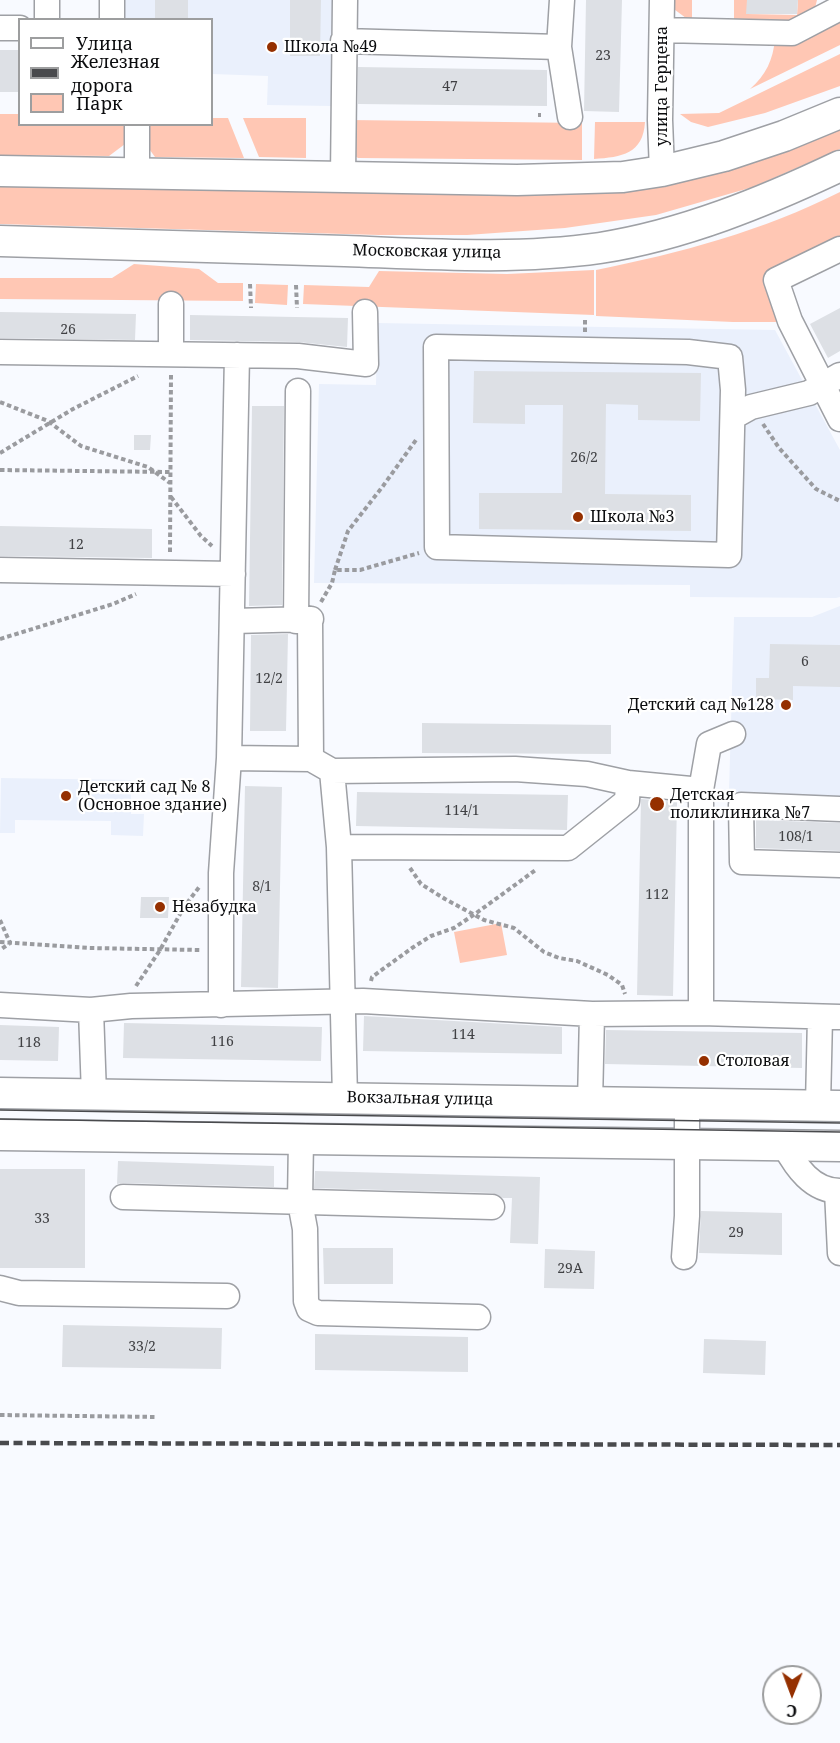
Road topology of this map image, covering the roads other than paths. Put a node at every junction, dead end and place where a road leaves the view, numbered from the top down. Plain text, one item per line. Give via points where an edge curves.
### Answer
1 (46, 0) edge
2 (112, 0) edge
3 (345, 0) edge
4 (562, 0) edge
5 (662, 0) edge
6 (840, 8) edge
7 (47, 18) edge
8 (112, 18) edge
9 (18, 27) edge
10 (0, 28) edge
11 (662, 30) junction
12 (343, 41) junction
13 (559, 47) junction
14 (840, 113) edge
15 (570, 117) dead end
16 (137, 126) edge
17 (840, 166) edge
18 (0, 171) edge
19 (662, 171) junction
20 (137, 173) junction
21 (343, 177) junction
22 (0, 241) edge
23 (840, 249) edge
24 (171, 304) dead end
25 (365, 312) dead end
26 (0, 352) edge
27 (171, 354) junction
28 (237, 355) junction
29 (831, 380) edge
30 (298, 391) dead end
31 (733, 417) junction
32 (840, 419) edge
33 (0, 570) edge
34 (233, 574) junction
35 (311, 620) junction
36 (233, 621) junction
37 (733, 734) dead end
38 (229, 758) junction
39 (311, 759) junction
40 (332, 771) junction
41 (628, 783) junction
42 (702, 790) junction
43 (840, 808) edge
44 (339, 847) junction
45 (840, 865) edge
46 (353, 1002) junction
47 (0, 1005) edge
48 (221, 1005) junction
49 (91, 1010) junction
50 (701, 1013) junction
51 (592, 1014) junction
52 (830, 1017) edge
53 (0, 1093) edge
54 (94, 1095) junction
55 (345, 1098) junction
56 (590, 1103) junction
57 (687, 1104) junction
58 (829, 1105) edge
59 (0, 1135) edge
60 (301, 1139) junction
61 (686, 1144) junction
62 (784, 1145) junction
63 (840, 1146) edge
64 (838, 1191) edge
65 (123, 1197) dead end
66 (300, 1202) junction
67 (492, 1207) dead end
68 (840, 1253) edge
69 (684, 1257) dead end
70 (0, 1288) edge
71 (227, 1296) dead end
72 (478, 1317) dead end

1 - 7 street
2 - 8 street
3 - 12 street
4 - 13 street
5 - 11 street, улица Герцена
6 - 11 street via 792,33
9 - 10 street
11 - 19 street, улица Герцена
12 - 13 street
12 - 21 street
13 - 15 street
14 - 19 main road via 724,156
16 - 20 street
17 - 22 main road, Московская улица via 718,217 652,237 546,253
18 - 20 main road
19 - 21 main road via 622,177 517,180
20 - 21 main road
23 - 29 street via 776,280 790,321
24 - 27 street
25 - 28 street via 366,364 298,356
26 - 27 street
27 - 28 street
28 - 34 street
29 - 31 street via 808,393 751,407
29 - 32 street
30 - 35 street
31 - 31 street via 729,555 437,547 436,347 676,351 730,357
33 - 34 street
34 - 36 street
35 - 36 street
35 - 39 street
36 - 38 street
37 - 42 street via 709,744
38 - 39 street
38 - 48 street via 221,873
39 - 40 street
40 - 41 street via 515,769 587,774
40 - 44 street
41 - 42 street
41 - 44 street via 627,801 568,848
42 - 50 street
43 - 45 street via 741,805 742,862
44 - 46 street
46 - 48 street
46 - 51 street
46 - 55 street
47 - 49 street
48 - 49 street
49 - 54 street
50 - 51 street
50 - 52 street
51 - 56 street
52 - 58 street
53 - 54 main road, Вокзальная улица
54 - 55 main road, Вокзальная улица
55 - 56 main road, Вокзальная улица
56 - 57 main road, Вокзальная улица
57 - 58 main road, Вокзальная улица
57 - 61 street
59 - 60 main road
60 - 61 main road
60 - 66 street
61 - 62 main road
61 - 69 street
62 - 63 main road
62 - 64 street via 807,1179
64 - 68 street
65 - 66 street
66 - 67 street
66 - 72 street via 309,1309 318,1313
70 - 71 street via 19,1293

